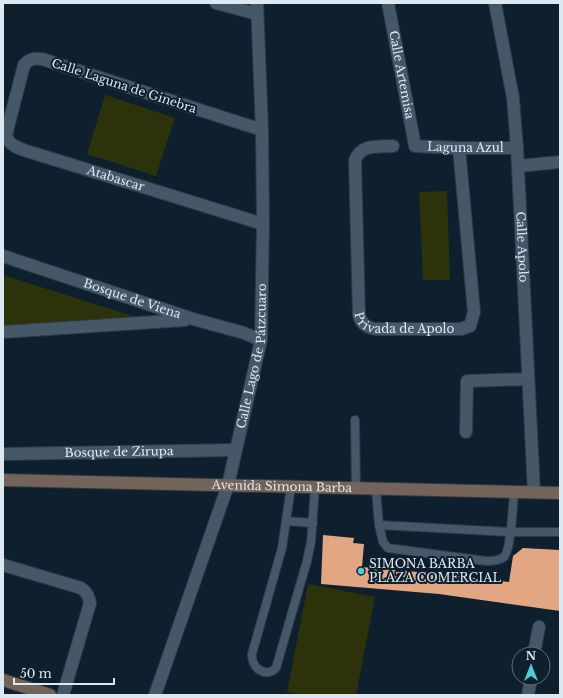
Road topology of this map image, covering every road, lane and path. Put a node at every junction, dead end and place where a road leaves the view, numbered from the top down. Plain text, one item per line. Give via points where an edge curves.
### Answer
1 (216, 3) edge
2 (388, 3) edge
3 (495, 3) edge
4 (257, 8) edge
5 (8, 102) edge
6 (262, 130) junction
7 (393, 146) dead end
8 (415, 146) joint
9 (459, 148) junction
10 (517, 148) junction
11 (560, 162) edge
12 (518, 166) junction
13 (264, 224) junction
14 (3, 256) edge
15 (193, 319) junction
16 (3, 332) edge
17 (261, 340) junction
18 (528, 379) junction
19 (355, 420) dead end
20 (466, 432) dead end
21 (236, 450) junction
22 (3, 454) edge
23 (3, 480) edge
24 (228, 485) junction
25 (291, 487) junction
26 (314, 487) junction
27 (356, 489) junction
28 (376, 489) junction
29 (514, 492) junction
30 (534, 492) junction
31 (560, 493) edge
32 (287, 521) junction
33 (313, 523) junction
34 (379, 525) junction
35 (510, 532) junction
36 (560, 532) edge
37 (3, 565) edge
38 (539, 627) dead end
39 (535, 646) edge
40 (3, 680) edge
41 (50, 695) edge
42 (63, 695) edge
43 (155, 695) edge

1 - 4 street
2 - 8 street, Calle Artemisa
3 - 10 street, Calle Apolo via 513,98
4 - 6 street, Calle Lago de Pátzcuaro
5 - 6 street, Calle Laguna de Ginebra via 24,65 32,59 42,59
5 - 13 street, Atabascar via 6,135 8,141 15,146
6 - 13 street, Calle Lago de Pátzcuaro
7 - 9 street, Privada de Apolo via 363,149 357,154 355,161 359,315 363,324 375,329 461,329 470,326 472,322 474,312
8 - 9 street, Laguna Azul
9 - 10 street, Laguna Azul
10 - 12 street, Calle Apolo
11 - 12 street
12 - 18 street, Calle Apolo
13 - 17 street, Calle Lago de Pátzcuaro
14 - 15 street, Bosque de Viena
15 - 16 street
15 - 17 street, Bosque de Viena
17 - 21 street, Calle Lago de Pátzcuaro
18 - 20 street via 467,381
18 - 30 street, Calle Apolo
19 - 27 lane
21 - 22 street, Bosque de Zirupa
21 - 24 street, Calle Lago de Pátzcuaro
23 - 24 main road, Avenida Simona Barba
24 - 25 main road, Avenida Simona Barba
24 - 43 street, Calle Lago de Pátzcuaro
25 - 26 main road, Avenida Simona Barba
25 - 32 lane
26 - 27 main road, Avenida Simona Barba
26 - 33 lane
27 - 28 main road, Avenida Simona Barba
28 - 29 main road, Avenida Simona Barba
28 - 34 lane
29 - 30 main road, Avenida Simona Barba
29 - 35 lane
30 - 31 main road, Avenida Simona Barba
32 - 33 lane
32 - 33 lane via 282,548 252,654 252,662 262,672 271,672 276,668 307,561
34 - 35 lane
34 - 35 lane via 383,542 388,548 486,561 500,560 505,556
35 - 36 lane
37 - 42 street via 81,588 89,598 90,603
38 - 39 street
40 - 41 main road

